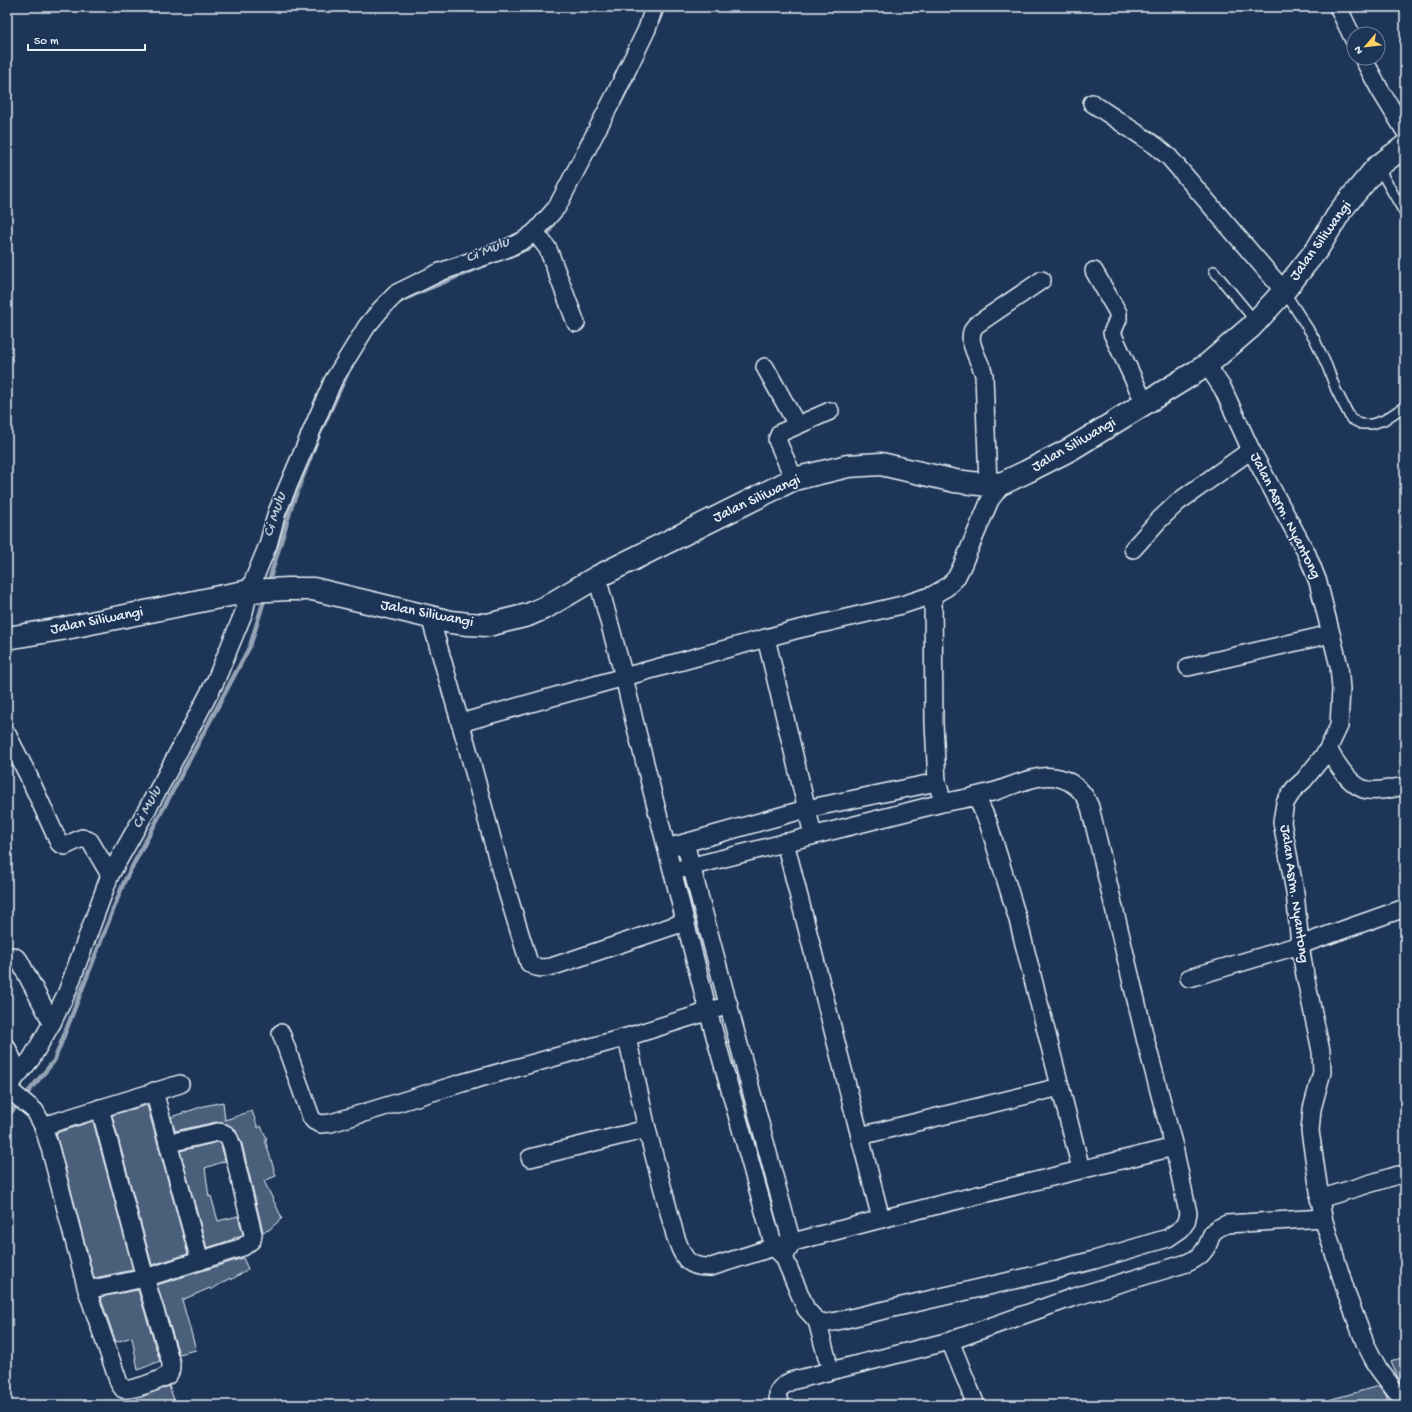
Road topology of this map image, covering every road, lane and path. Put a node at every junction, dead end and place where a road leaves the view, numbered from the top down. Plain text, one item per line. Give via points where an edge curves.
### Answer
1 (654, 7) edge
2 (1338, 7) edge
3 (1347, 26) edge
4 (1367, 66) edge
5 (1092, 104) dead end
6 (1405, 131) edge
7 (1405, 146) edge
8 (1378, 167) junction
9 (1405, 214) edge
10 (536, 233) junction
11 (1214, 270) dead end
12 (1094, 272) dead end
13 (1042, 280) dead end
14 (1284, 291) junction
15 (1256, 322) junction
16 (576, 323) dead end
17 (1207, 365) junction
18 (765, 366) dead end
19 (1145, 404) junction
20 (1405, 406) edge
21 (830, 411) dead end
22 (797, 425) junction
23 (1251, 450) junction
24 (794, 479) junction
25 (996, 484) junction
26 (1133, 549) dead end
27 (597, 577) junction
28 (250, 591) junction
29 (933, 595) junction
30 (430, 617) junction
31 (1331, 634) junction
32 (7, 638) edge
33 (766, 638) junction
34 (1188, 667) dead end
35 (624, 677) junction
36 (460, 723) junction
37 (7, 734) edge
38 (1328, 749) junction
39 (938, 782) junction
40 (1405, 786) edge
41 (976, 796) junction
42 (942, 803) junction
43 (806, 809) junction
44 (813, 835) junction
45 (785, 842) junction
46 (685, 843) junction
47 (666, 848) junction
48 (692, 866) junction
49 (672, 871) junction
50 (110, 875) junction
51 (1405, 908) edge
52 (685, 922) junction
53 (1300, 945) junction
54 (7, 955) edge
55 (1189, 978) dead end
56 (729, 1004) junction
57 (708, 1011) junction
58 (52, 1023) junction
59 (281, 1033) dead end
60 (627, 1037) junction
61 (7, 1048) edge
62 (19, 1074) junction
63 (180, 1084) dead end
64 (1060, 1087) junction
65 (9, 1090) edge
66 (154, 1091) junction
67 (756, 1106) junction
68 (100, 1108) junction
69 (735, 1110) junction
70 (43, 1126) junction
71 (647, 1129) junction
72 (860, 1136) junction
73 (169, 1143) junction
74 (1174, 1147) junction
75 (530, 1158) dead end
76 (1082, 1170) junction
77 (1398, 1175) dead end
78 (1320, 1199) junction
79 (1323, 1218) junction
80 (881, 1219) junction
81 (783, 1249) junction
82 (200, 1261) junction
83 (145, 1278) junction
84 (87, 1290) junction
85 (817, 1321) junction
86 (950, 1341) junction
87 (827, 1358) dead end
88 (1405, 1399) edge
89 (780, 1405) edge
90 (976, 1405) edge

1 - 10 street via 647,29 591,144 558,207
2 - 3 street
4 - 6 street
5 - 14 street via 1169,157
7 - 8 street, Jalan Siliwangi
8 - 9 lane
8 - 14 street, Jalan Siliwangi via 1341,210 1318,248
10 - 16 street via 548,249
10 - 28 street via 506,249 440,272 397,292 367,326 333,381 320,409 277,512 268,545
11 - 15 lane
12 - 19 street via 1118,312 1112,333
13 - 25 street via 973,328 971,342 984,375
14 - 15 street, Jalan Siliwangi
14 - 20 lane via 1314,338 1351,419 1361,424 1372,424 1384,420
15 - 17 street, Jalan Siliwangi
17 - 19 street, Jalan Siliwangi
17 - 23 street, Jalan Asrm. Nyantong via 1224,389
18 - 22 street
19 - 25 street, Jalan Siliwangi via 1071,449
21 - 22 street
22 - 24 street via 780,433 777,440
23 - 26 street via 1178,502
23 - 31 street, Jalan Asrm. Nyantong via 1307,554 1318,582
24 - 25 street, Jalan Siliwangi via 848,466 881,464 956,481
24 - 27 street, Jalan Siliwangi
25 - 29 street via 956,578
27 - 30 street, Jalan Siliwangi via 546,607 509,620 488,625
27 - 35 street
28 - 30 street, Jalan Siliwangi via 313,589
28 - 32 street, Jalan Siliwangi
28 - 50 street via 215,682
29 - 33 street
29 - 39 street via 934,723
30 - 36 street
31 - 34 street
31 - 38 street, Jalan Asrm. Nyantong via 1341,689 1339,726
33 - 35 street
33 - 43 street
35 - 36 street
35 - 47 street
36 - 52 street via 529,963 539,968 551,967
37 - 50 street via 59,843 63,846 82,838 90,841
38 - 40 street via 1358,786 1368,790
38 - 53 street, Jalan Asrm. Nyantong via 1285,803 1282,822 1295,892
39 - 42 street
39 - 43 street
41 - 42 street
41 - 64 street via 988,822 1018,920
41 - 74 street via 1035,777 1052,776 1064,779 1085,795 1094,822 1146,1042
42 - 44 street
43 - 44 street
43 - 46 street
44 - 45 street
45 - 48 street
45 - 72 street
46 - 47 street
46 - 48 street
47 - 49 street
48 - 49 street
48 - 56 street
49 - 52 street
50 - 58 street via 67,992
51 - 53 street
52 - 57 street
53 - 55 street
53 - 78 street, Jalan Asrm. Nyantong via 1322,1051 1322,1072 1312,1109 1310,1131
54 - 58 street via 19,960
56 - 57 street
56 - 67 street
57 - 60 street
57 - 69 street
58 - 62 street
59 - 60 street via 311,1117 321,1124
60 - 71 street
61 - 62 street
62 - 65 street
63 - 66 street
64 - 72 street
64 - 76 street
65 - 70 street via 35,1111
66 - 68 street
66 - 73 street
67 - 69 street
67 - 81 street
68 - 70 street
68 - 83 street
69 - 81 street
70 - 84 street
71 - 75 street
71 - 81 street via 675,1235 681,1251 692,1265 711,1267
72 - 80 street
73 - 82 street
73 - 82 street via 218,1132 227,1134 232,1146 253,1234 252,1240 245,1246
74 - 76 street
74 - 85 street via 1188,1213 1182,1229 1168,1238 1040,1274 833,1322
76 - 80 street
77 - 78 street
78 - 79 street, Jalan Asrm. Nyantong
79 - 86 street via 1220,1226 1212,1232 1204,1252 1187,1264 1071,1298
79 - 88 street, Jalan Asrm. Nyantong via 1365,1343 1378,1368 1396,1392
80 - 81 street
81 - 85 street via 806,1309
82 - 83 street
83 - 84 street
83 - 84 street via 171,1368 164,1378 129,1389 123,1389 119,1382
85 - 87 street
86 - 89 street via 791,1381 778,1392
86 - 90 street

